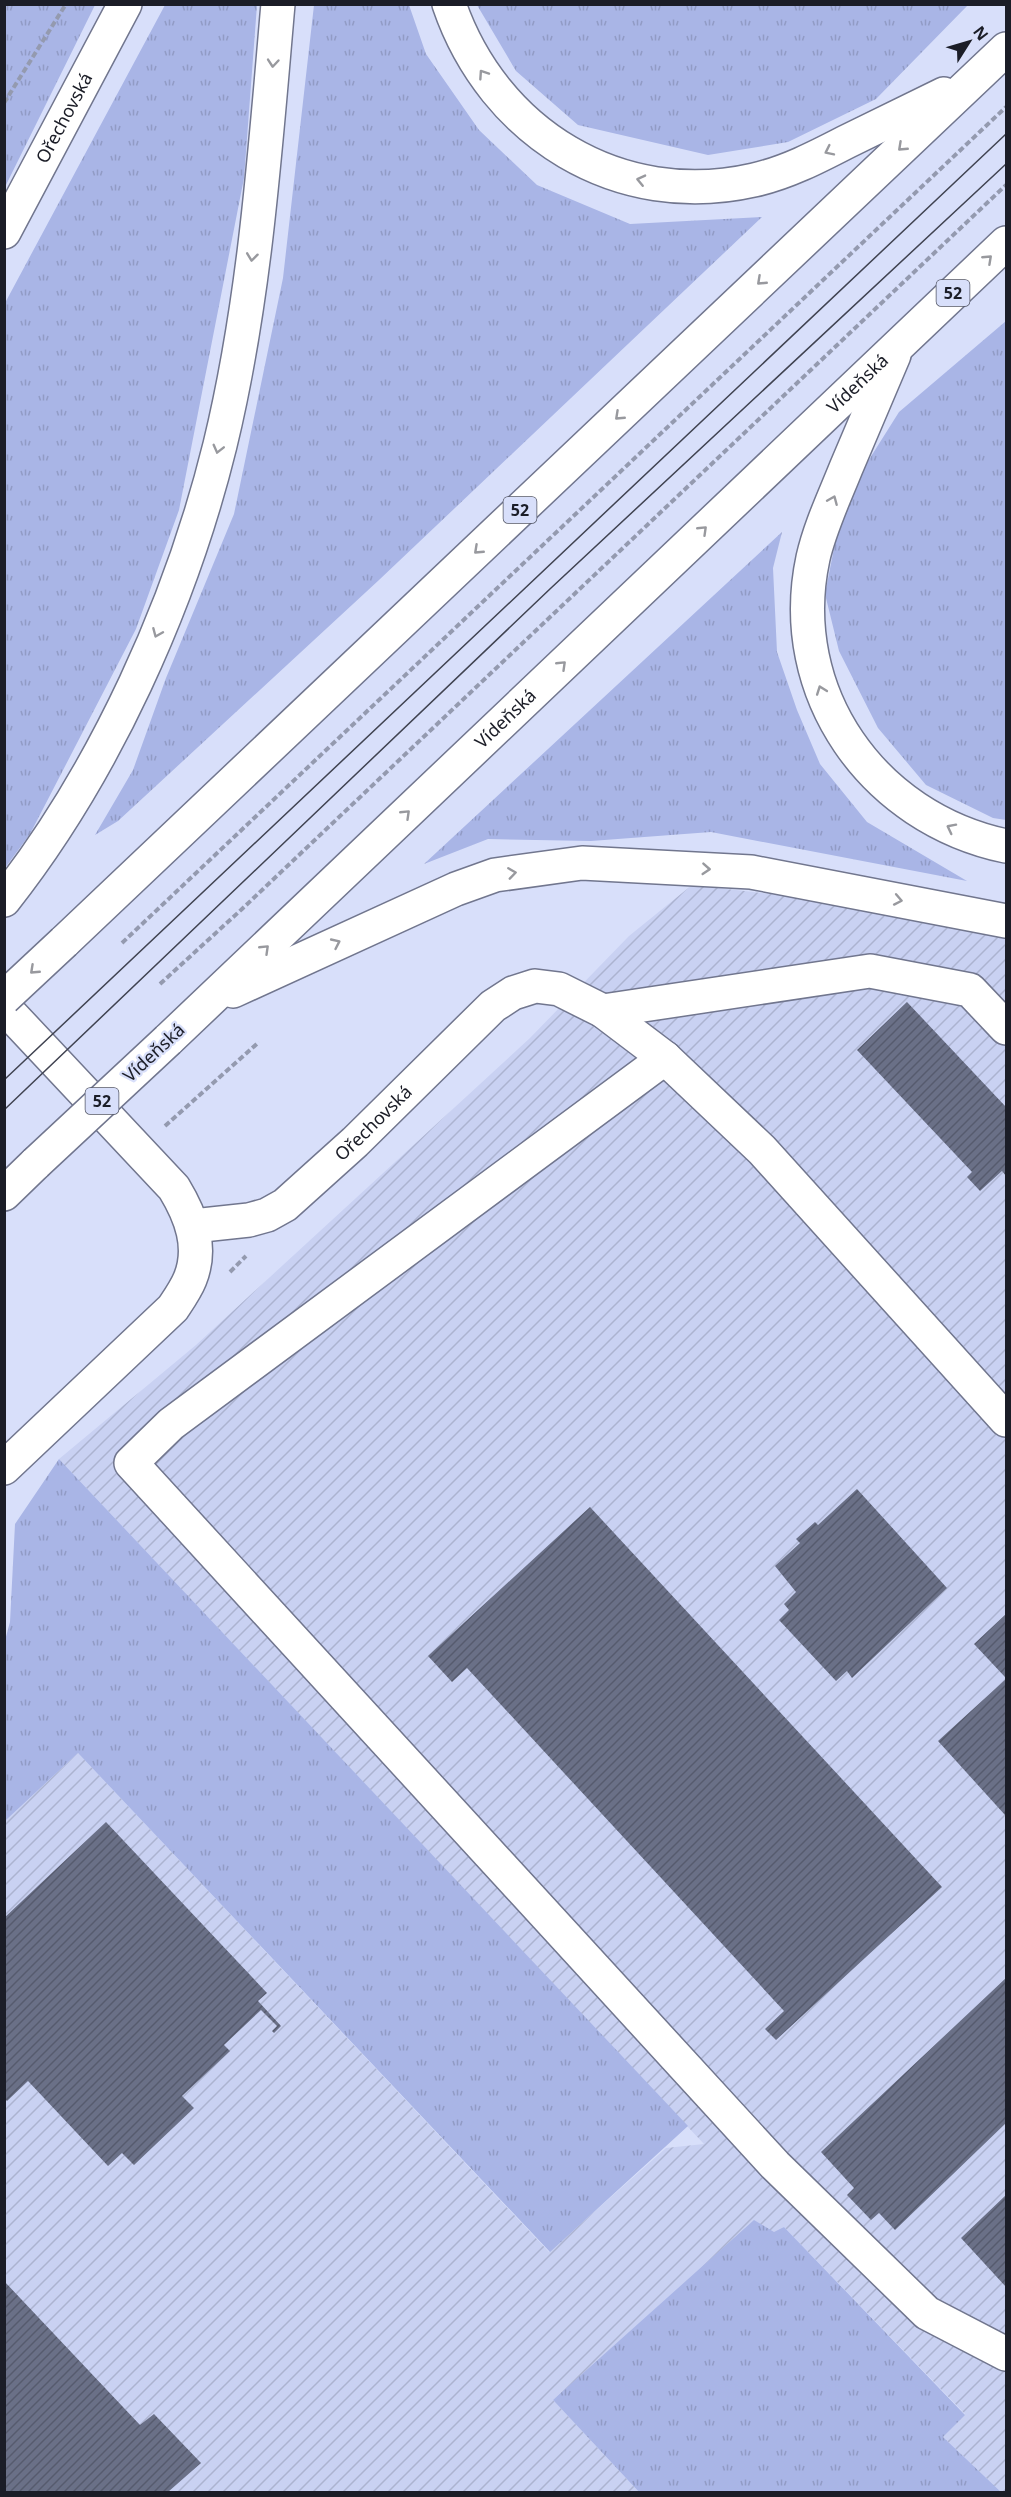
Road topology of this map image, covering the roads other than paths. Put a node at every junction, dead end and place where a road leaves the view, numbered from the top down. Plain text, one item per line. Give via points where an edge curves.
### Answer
1 (125, 4) edge
2 (278, 4) edge
3 (449, 4) edge
4 (1006, 49) edge
5 (975, 78) junction
6 (4, 232) edge
7 (1006, 243) edge
8 (900, 342) junction
9 (1006, 846) edge
10 (8, 896) edge
11 (1006, 921) edge
12 (4, 998) edge
13 (207, 1003) junction
14 (4, 1007) edge
15 (603, 1011) junction
16 (1006, 1028) edge
17 (665, 1058) junction
18 (4, 1194) edge
19 (193, 1226) junction
20 (1006, 1420) edge
21 (4, 1468) edge
22 (1006, 2354) edge

1 - 6 main road, Ořechovská
2 -> 10 main road via 263,172 239,348 220,444 198,522 173,595 112,728 50,837
5 -> 3 main road via 821,155 754,180 690,186 647,182 584,162 531,128 490,84 473,59
4 - 5 main road, 52
5 -> 12 main road, 52, bridge
8 -> 7 main road, Vídeňská / 52
9 -> 8 main road via 971,838 921,812 875,775 839,728 812,657 807,620 813,557 825,519
13 -> 8 main road, Vídeňská / 52
13 -> 11 main road via 456,889 495,875 582,863 751,872
13 - 18 main road, Vídeňská / 52, bridge
14 - 19 main road via 174,1188
15 - 16 main road via 870,971 970,990
15 - 17 main road
15 - 19 main road, Ořechovská via 559,990 535,986 513,993 493,1006 285,1205 249,1220
17 - 20 main road via 762,1150
17 - 22 main road via 171,1424 130,1463 775,2165 927,2313
19 - 21 main road via 197,1254 190,1279 173,1308

